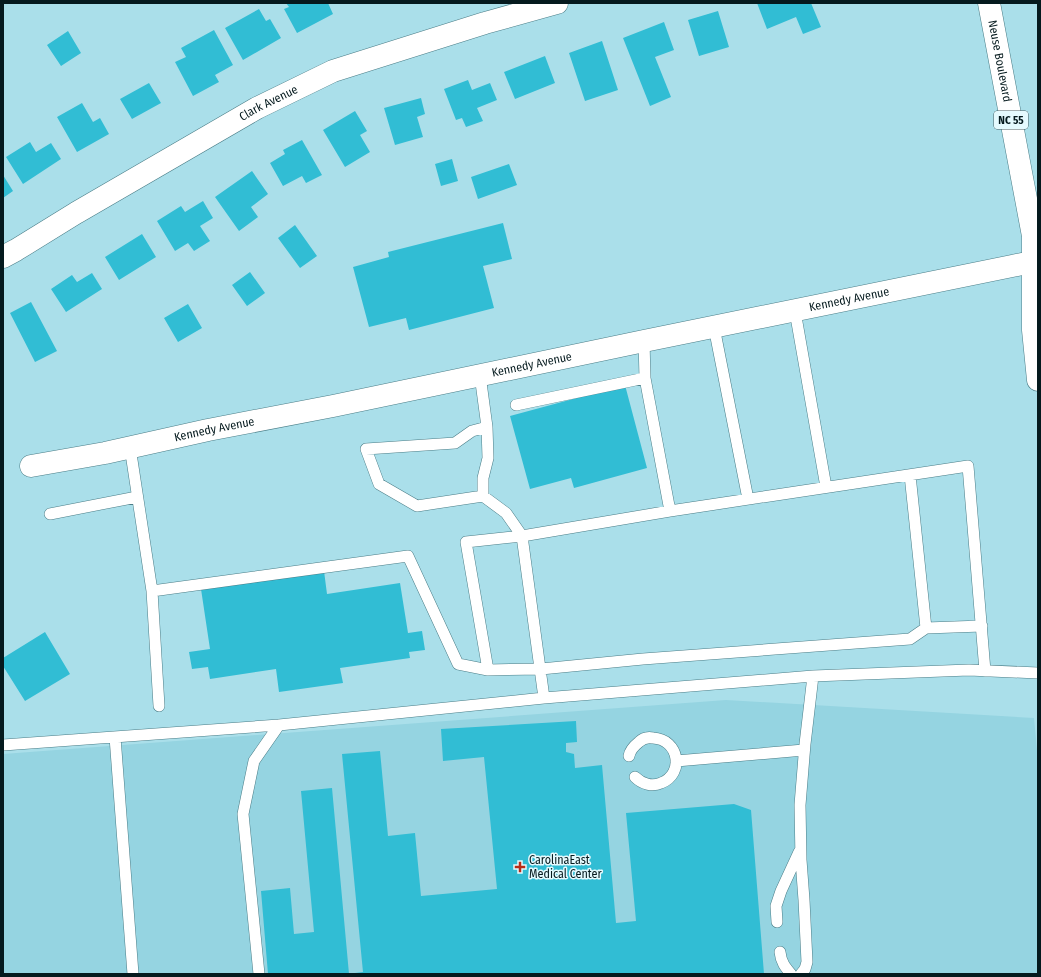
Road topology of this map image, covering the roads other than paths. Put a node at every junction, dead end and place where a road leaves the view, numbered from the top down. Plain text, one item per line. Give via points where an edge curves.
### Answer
1 (557, 3) edge
2 (989, 3) edge
3 (1038, 183) edge
4 (1033, 236) junction
5 (3, 257) edge
6 (1032, 262) junction
7 (795, 311) junction
8 (714, 327) junction
9 (1036, 329) edge
10 (644, 341) junction
11 (480, 375) junction
12 (645, 378) junction
13 (1038, 380) edge
14 (516, 405) dead end
15 (487, 427) junction
16 (130, 447) junction
17 (31, 466) dead end
18 (910, 475) junction
19 (826, 487) junction
20 (483, 496) junction
21 (137, 497) junction
22 (748, 499) junction
23 (670, 511) junction
24 (50, 514) dead end
25 (522, 536) junction
26 (152, 591) junction
27 (982, 626) junction
28 (926, 628) junction
29 (541, 669) junction
30 (488, 670) junction
31 (985, 671) junction
32 (1038, 673) edge
33 (813, 676) junction
34 (544, 698) junction
35 (159, 706) dead end
36 (279, 725) junction
37 (115, 737) junction
38 (3, 745) edge
39 (804, 750) junction
40 (629, 756) dead end
41 (676, 761) junction
42 (635, 777) dead end
43 (800, 850) junction
44 (777, 922) dead end
45 (780, 952) dead end
46 (133, 974) edge
47 (259, 974) edge
48 (791, 974) edge
49 (802, 974) edge

1 - 5 street, Clark Avenue via 333,71 257,108
2 - 4 street, Neuse Boulevard / NC 55
3 - 4 street, NC 55
4 - 6 street, Neuse Boulevard / NC 55
6 - 7 street, Kennedy Avenue
6 - 9 street, Neuse Boulevard / NC 55
7 - 8 street, Kennedy Avenue
7 - 19 lane
8 - 10 street, Kennedy Avenue
8 - 22 lane
9 - 13 street, Neuse Boulevard / NC 55
10 - 11 street, Kennedy Avenue
10 - 12 lane
11 - 15 lane
11 - 16 street, Kennedy Avenue
12 - 14 lane
12 - 23 lane
15 - 20 lane via 488,458 483,478
15 - 20 lane via 472,431 454,443 366,450 379,484 417,506
16 - 17 street, Kennedy Avenue
16 - 21 lane
18 - 19 lane
18 - 27 lane via 968,466
18 - 28 lane
19 - 22 lane
20 - 25 lane via 506,513
21 - 24 lane
21 - 26 lane
22 - 23 lane
23 - 25 lane
25 - 29 lane
25 - 30 lane via 466,542
26 - 30 lane via 408,556 458,664
26 - 35 lane
27 - 28 lane
27 - 31 lane
28 - 29 lane via 910,639
29 - 30 lane
29 - 34 lane
31 - 32 lane
31 - 33 lane
33 - 34 lane
33 - 39 lane
34 - 36 lane
36 - 37 lane
36 - 47 lane via 254,761 243,814
37 - 38 lane
37 - 46 lane
39 - 41 lane
39 - 43 lane
40 - 41 lane via 635,745 649,737 665,740 675,753
41 - 42 lane via 671,776 659,784 644,784
43 - 44 lane via 776,906
43 - 49 lane via 807,962
45 - 48 lane via 780,958

